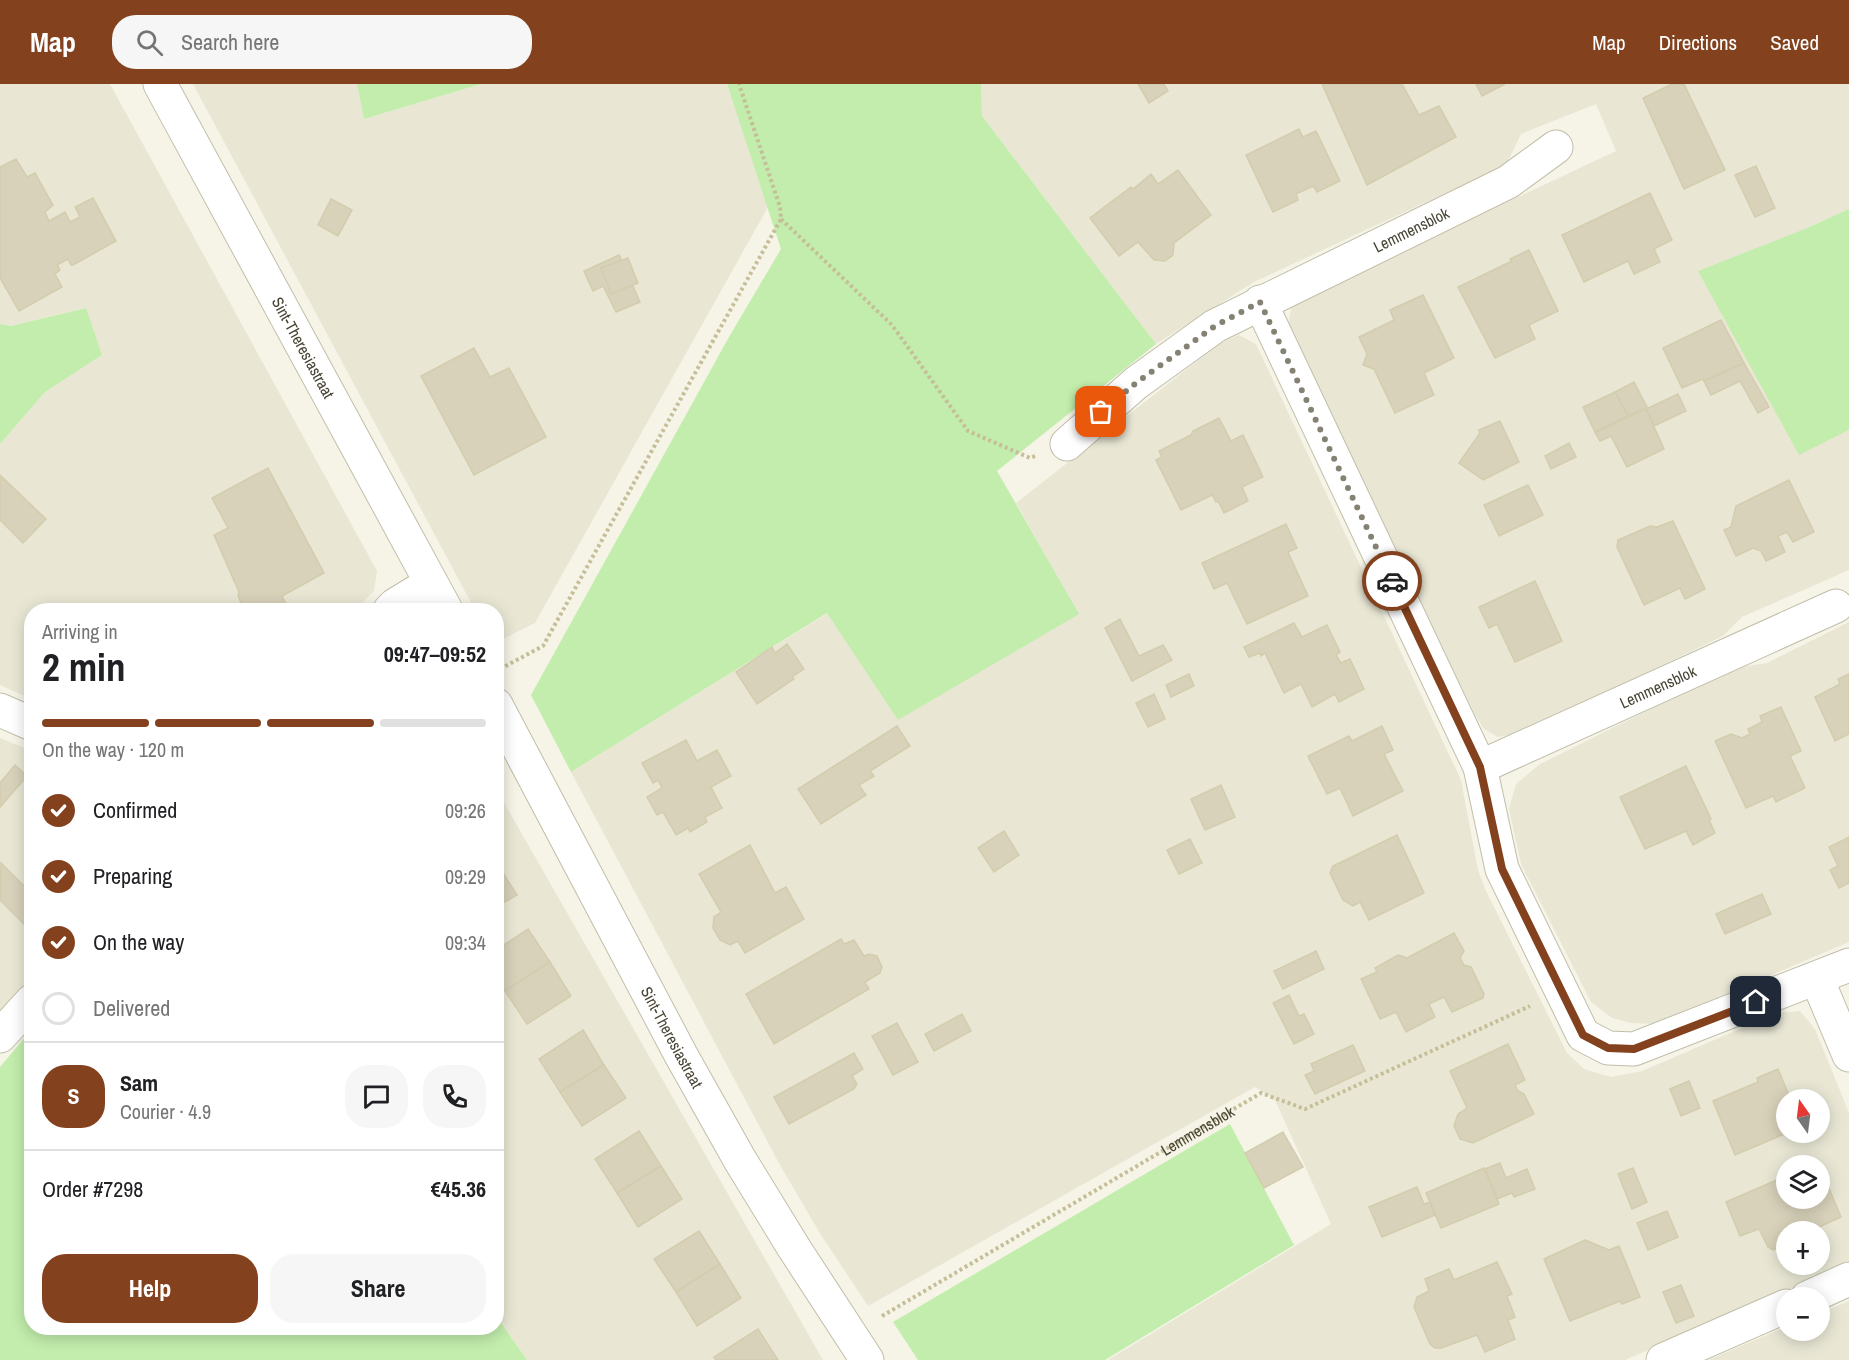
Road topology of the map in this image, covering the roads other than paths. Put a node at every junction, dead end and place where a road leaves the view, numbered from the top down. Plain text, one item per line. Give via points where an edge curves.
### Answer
1 (159, 84) edge
2 (1556, 147) dead end
3 (1260, 302) junction
4 (1067, 444) road end
5 (439, 597) edge
6 (406, 603) edge
7 (1836, 606) dead end
8 (0, 710) edge
9 (24, 720) edge
10 (504, 720) edge
11 (1480, 767) junction
12 (1849, 965) edge
13 (1818, 979) junction
14 (24, 1010) edge
15 (0, 1036) edge
16 (1849, 1055) edge
17 (1849, 1279) edge
18 (1830, 1288) edge
19 (1776, 1310) edge
20 (859, 1347) edge
21 (1663, 1360) edge

1 - 5 street, Sint-Theresiastraat
2 - 3 street, Lemmensblok via 1508,182
3 - 4 street, Lemmensblok via 1215,326 1144,376
3 - 11 street
5 - 6 street
7 - 11 street, Lemmensblok
8 - 9 street
10 - 20 street, Sint-Theresiastraat via 740,1160
11 - 13 street via 1502,869 1583,1035 1608,1048 1634,1049
12 - 13 street
13 - 16 street
14 - 15 street
17 - 18 street
19 - 21 street

